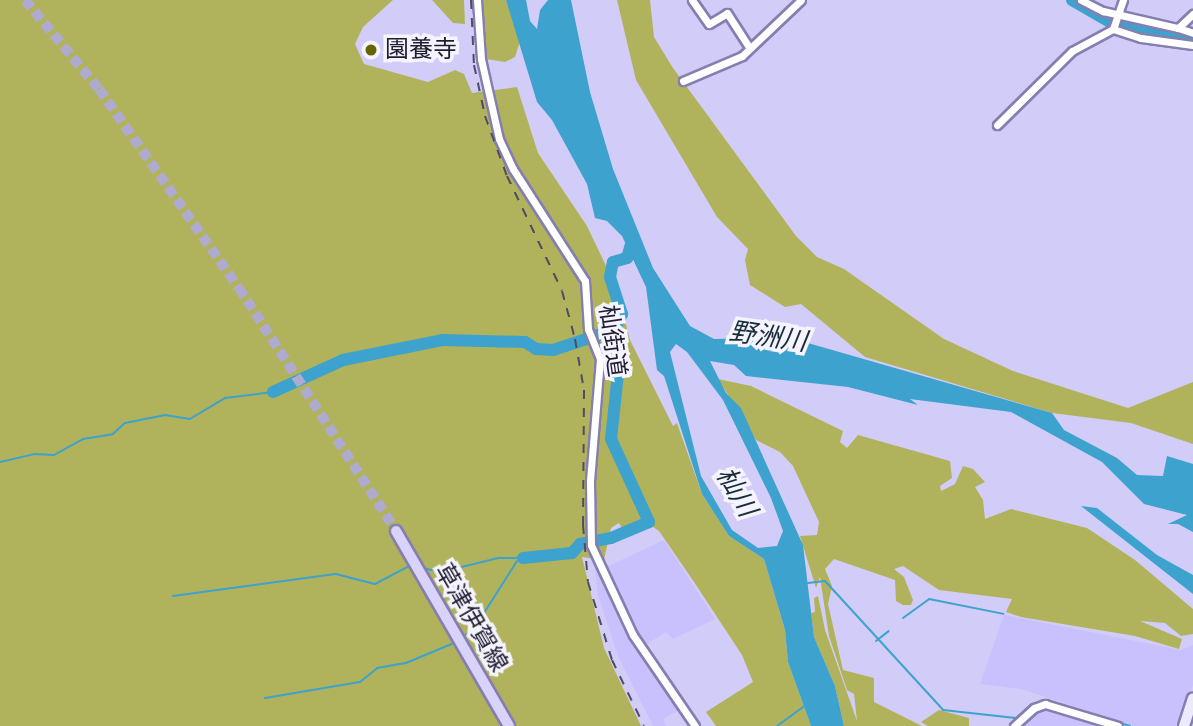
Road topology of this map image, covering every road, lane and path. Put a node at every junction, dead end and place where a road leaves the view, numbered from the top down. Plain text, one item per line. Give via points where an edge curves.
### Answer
1 (477, 0) edge
2 (692, 0) edge
3 (801, 0) edge
4 (1081, 0) edge
5 (1123, 0) edge
6 (1118, 14) junction
7 (1193, 14) edge
8 (1178, 28) junction
9 (1113, 29) junction
10 (1193, 33) edge
11 (1193, 45) edge
12 (749, 47) junction
13 (683, 81) dead end
14 (997, 125) dead end
15 (396, 530) tunnel mouth
16 (1193, 698) edge
17 (509, 726) edge
18 (695, 726) edge
19 (1014, 726) edge
20 (1118, 726) edge
21 (1184, 726) edge

1 - 18 street, 杣街道 via 481,59 499,139 513,169 585,281 588,329 600,359 590,481 591,545 633,635
2 - 12 street via 709,24 727,13
3 - 12 street
4 - 6 street
5 - 6 street
6 - 8 street
6 - 9 street
7 - 8 street
8 - 10 street
9 - 11 street
9 - 14 street via 1072,51
12 - 13 street via 741,56
15 - 17 main road, 草津伊賀線
16 - 21 street
19 - 20 street via 1045,704

